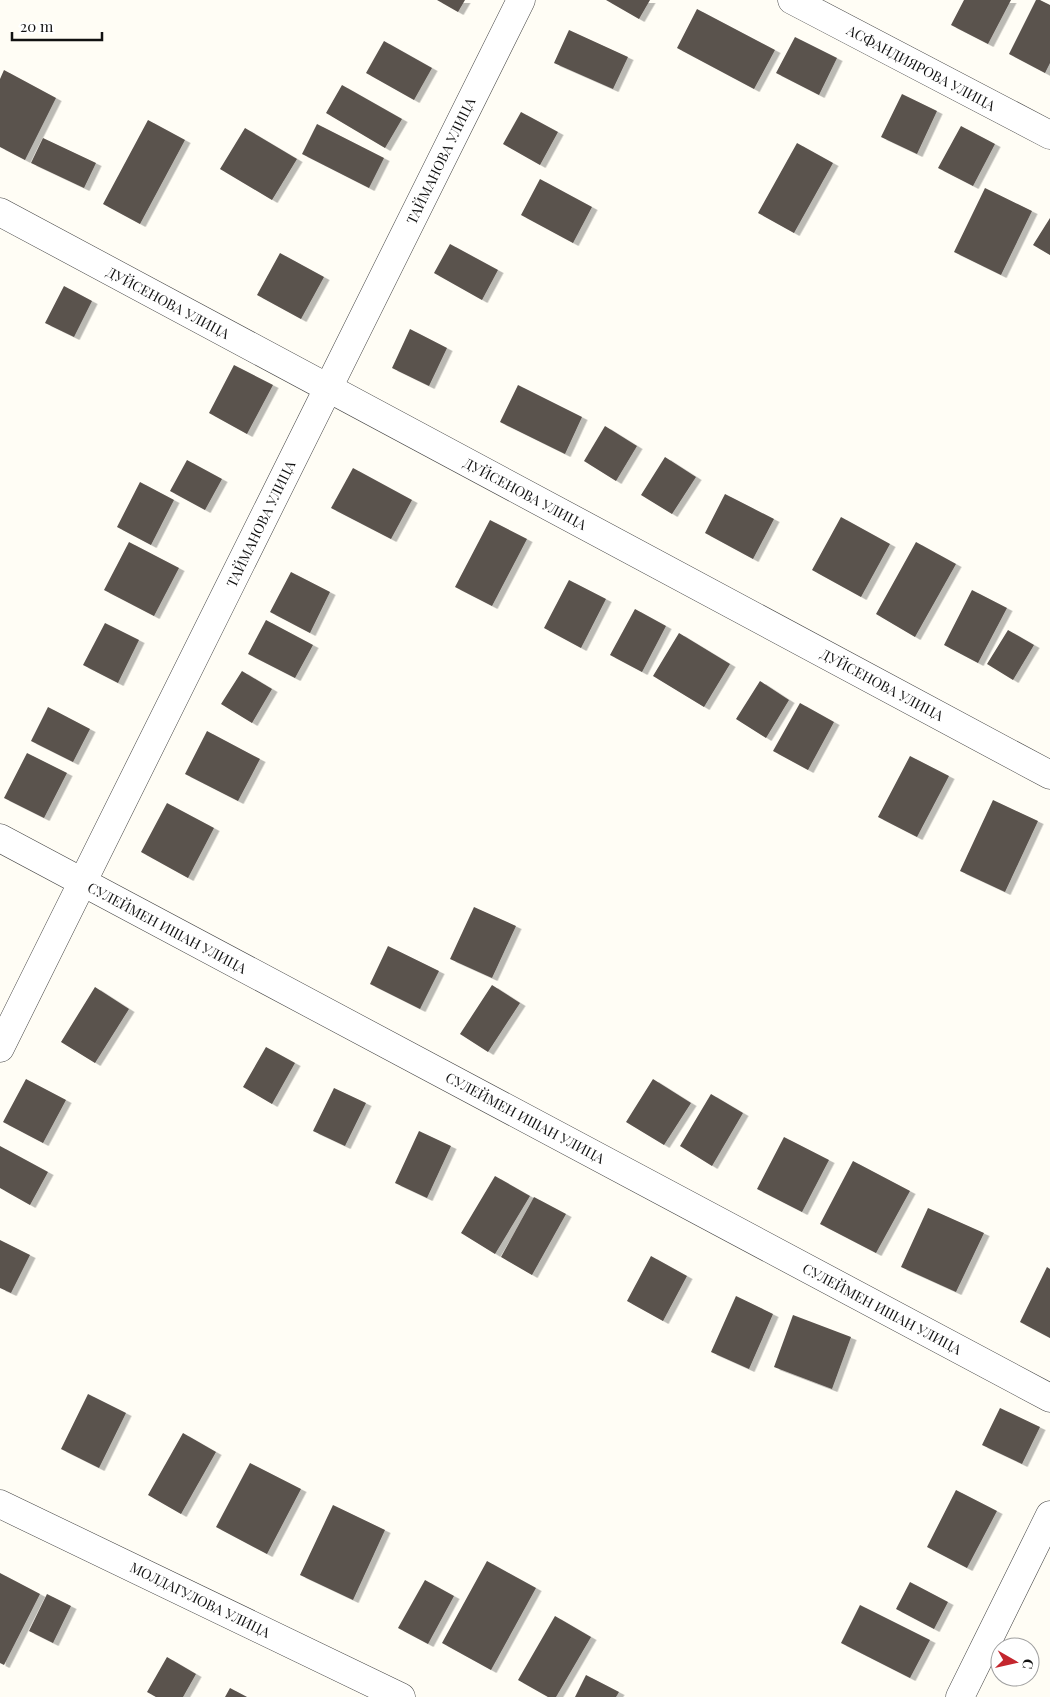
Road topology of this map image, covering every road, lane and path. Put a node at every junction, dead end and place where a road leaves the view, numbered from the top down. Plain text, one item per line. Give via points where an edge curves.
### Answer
1 (521, 0) edge
2 (792, 0) edge
3 (1050, 135) edge
4 (0, 212) edge
5 (328, 389) junction
6 (1050, 775) edge
7 (0, 838) edge
8 (82, 882) junction
9 (0, 1048) edge
10 (1050, 1398) edge
11 (0, 1504) edge
12 (1050, 1515) edge
13 (400, 1697) edge
14 (960, 1697) edge

1 - 5 street, ТАЙМАНОВА УЛИЦА
2 - 3 street, АСФАНДИЯРОВА УЛИЦА
4 - 5 street, ДУЙСЕНОВА УЛИЦА
5 - 6 street, ДУЙСЕНОВА УЛИЦА
5 - 8 street, ТАЙМАНОВА УЛИЦА
7 - 8 street, СУЛЕЙМЕН ИШАН УЛИЦА
8 - 9 street, ТАЙМАНОВА УЛИЦА
8 - 10 street, СУЛЕЙМЕН ИШАН УЛИЦА
11 - 13 street, МОЛДАГУЛОВА УЛИЦА
12 - 14 street

